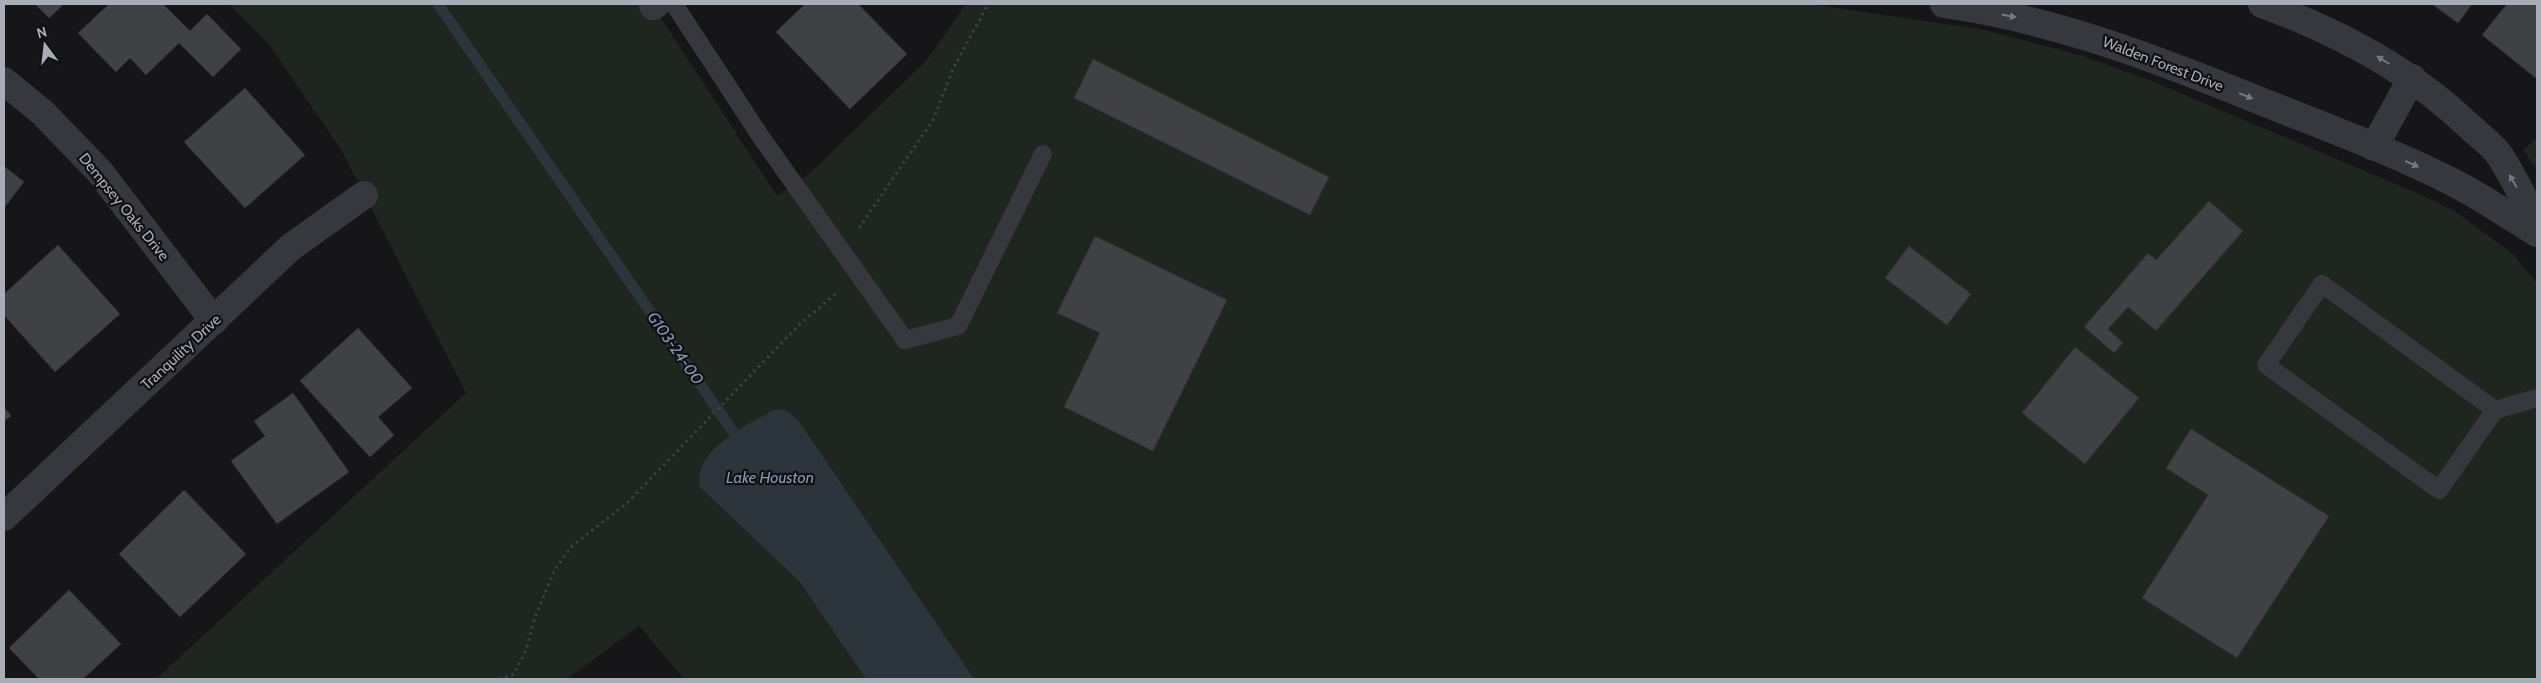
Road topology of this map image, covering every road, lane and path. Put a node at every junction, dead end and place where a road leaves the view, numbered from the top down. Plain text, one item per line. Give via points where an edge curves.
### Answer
1 (661, 4) edge
2 (988, 4) edge
3 (1944, 4) edge
4 (2262, 4) edge
5 (2412, 78) junction
6 (4, 81) edge
7 (2374, 147) junction
8 (1043, 154) dead end
9 (364, 195) dead end
10 (2537, 223) edge
11 (2537, 233) edge
12 (848, 260) junction
13 (214, 321) junction
14 (2537, 398) edge
15 (2495, 410) junction
16 (4, 517) edge
17 (499, 679) edge

1 - 12 lane
2 - 12 path via 954,69 933,120 854,234
3 -> 7 street, Walden Forest Drive via 2036,21 2097,39
5 -> 4 street via 2335,34
5 - 7 street
10 -> 5 street via 2497,152 2452,109
6 - 13 street, Dempsey Oaks Drive via 43,113 99,171
7 -> 11 street, Walden Forest Drive via 2459,186
8 - 12 lane via 958,326 905,340
9 - 13 street, Tranquility Drive via 291,247
12 - 17 path via 841,290 800,324 626,503 572,546 555,569 514,674
13 - 16 street, Tranquility Drive
14 - 15 lane
15 - 15 lane via 2322,284 2266,364 2439,490

